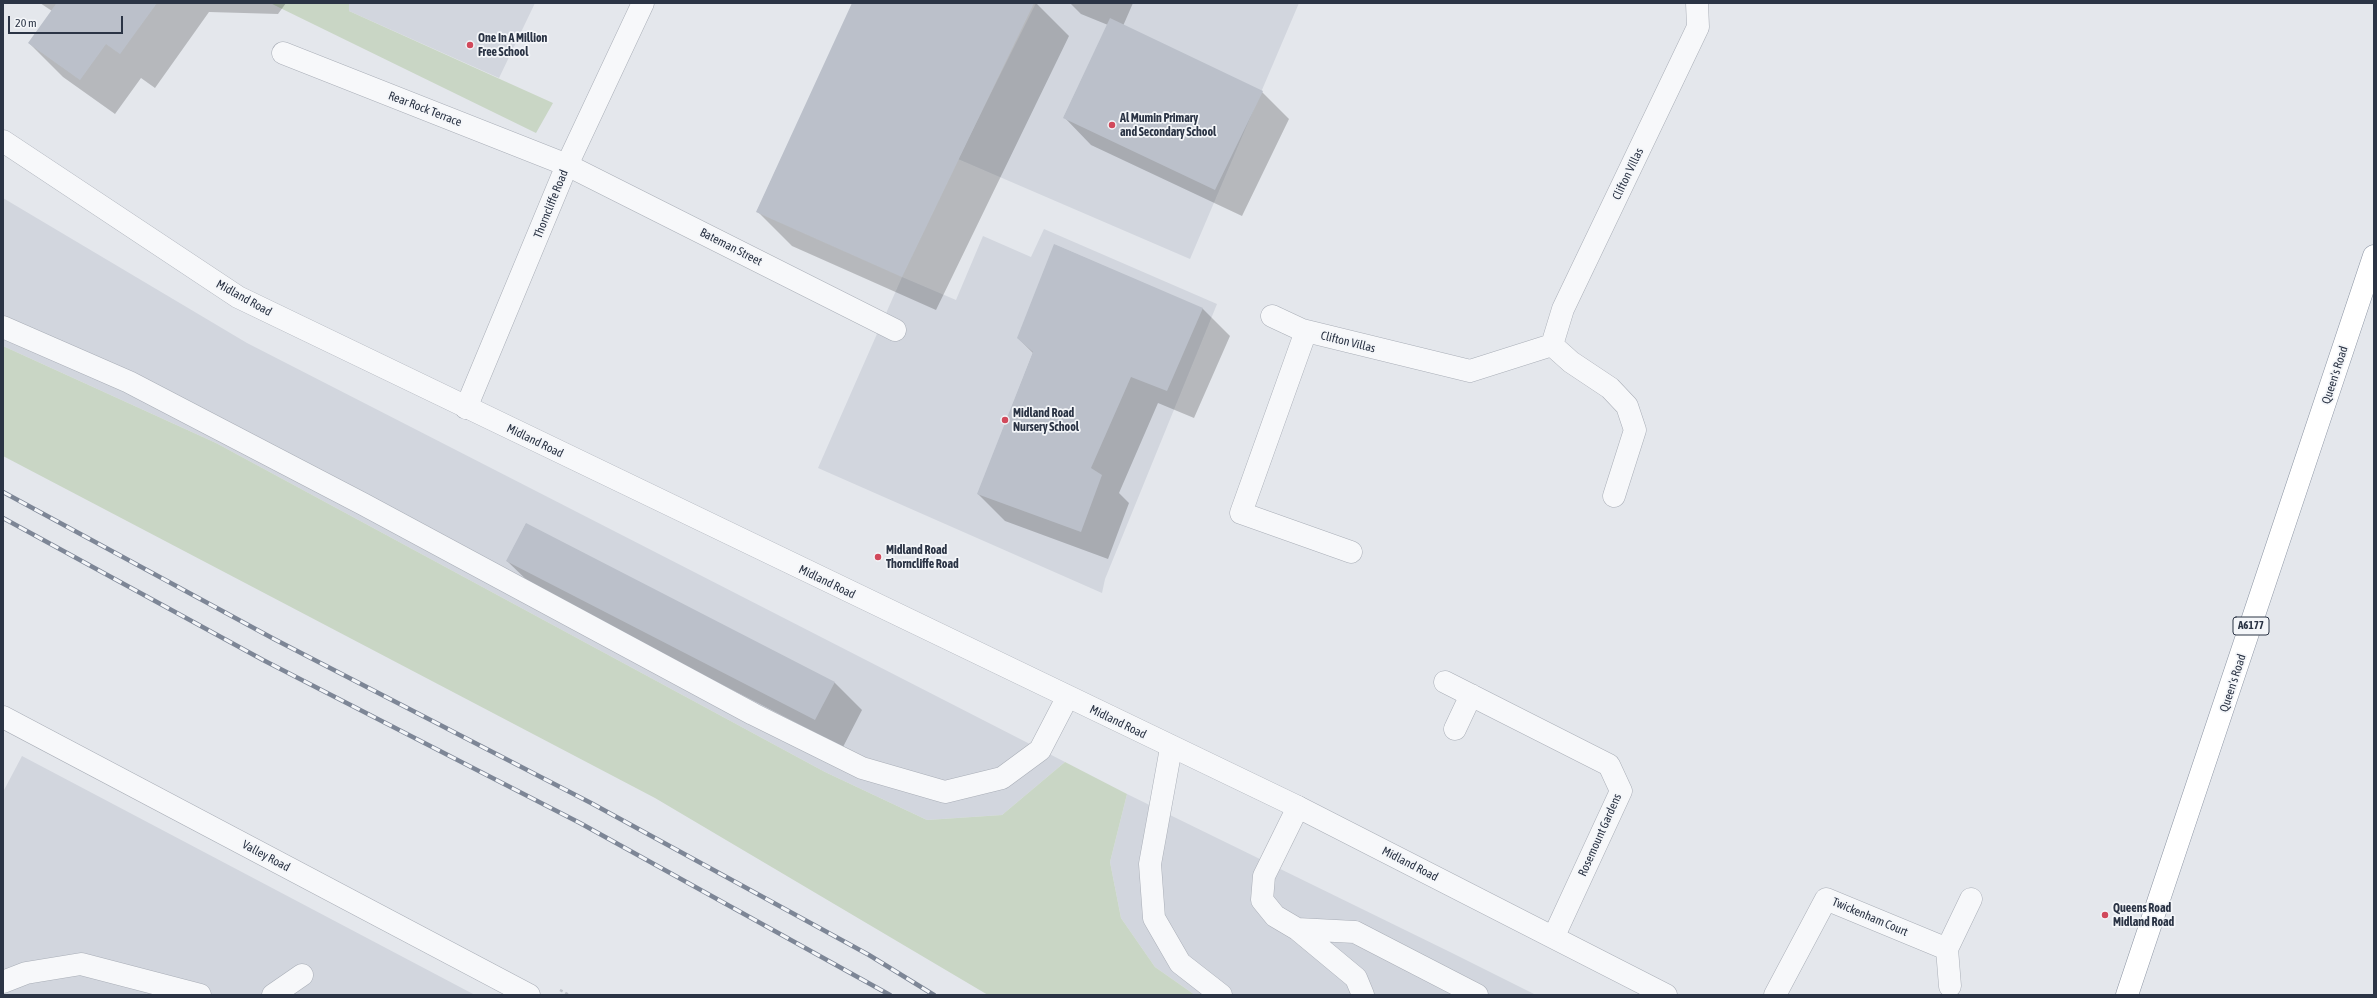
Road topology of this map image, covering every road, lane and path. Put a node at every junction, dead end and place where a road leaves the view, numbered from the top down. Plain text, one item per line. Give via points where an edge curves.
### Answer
1 (643, 3) edge
2 (1697, 3) edge
3 (283, 53) dead end
4 (3, 141) edge
5 (567, 165) junction
6 (2374, 256) edge
7 (1272, 316) dead end
8 (3, 327) edge
9 (895, 330) dead end
10 (1306, 331) junction
11 (1552, 345) junction
12 (466, 408) junction
13 (1614, 496) dead end
14 (1351, 552) dead end
15 (1446, 682) dead end
16 (1471, 694) junction
17 (1067, 698) junction
18 (3, 717) edge
19 (1455, 729) dead end
20 (1171, 748) junction
21 (1298, 807) junction
22 (1971, 899) dead end
23 (1297, 929) junction
24 (1554, 936) junction
25 (1947, 949) junction
26 (302, 974) dead end
27 (3, 982) edge
28 (1950, 986) dead end
29 (200, 995) edge
30 (273, 995) edge
31 (529, 995) edge
32 (1221, 995) edge
33 (1363, 995) edge
34 (1477, 995) edge
35 (1666, 995) edge
36 (1775, 995) edge
37 (2127, 995) edge

1 - 5 street, Thorncliffe Road
2 - 11 street, Clifton Villas via 1698,27 1563,309
3 - 5 street, Rear Rock Terrace
4 - 12 street, Midland Road via 238,297
5 - 9 street, Bateman Street
5 - 12 street, Thorncliffe Road
6 - 37 highway, Queen's Road / A6177
7 - 10 street, Clifton Villas
8 - 17 street via 129,382 753,714 862,768 945,792 1002,778 1040,750
10 - 11 street, Clifton Villas via 1470,371
10 - 14 street, Clifton Villas via 1241,513
11 - 13 street via 1571,362 1610,388 1627,406 1635,430
12 - 17 street, Midland Road
15 - 16 street, Rosemount Gardens
16 - 19 street
16 - 24 street, Rosemount Gardens via 1609,765 1621,791
17 - 20 street, Midland Road
18 - 31 street, Valley Road
20 - 21 street, Midland Road
20 - 32 street via 1150,864 1154,918 1180,963
21 - 23 street via 1264,876 1262,900 1275,916
21 - 24 street, Midland Road
22 - 25 street
23 - 33 street via 1356,978
23 - 34 street via 1355,932
24 - 35 street, Midland Road
25 - 28 street
25 - 36 street, Twickenham Court via 1826,899
26 - 30 street
27 - 29 street via 26,973 81,964

